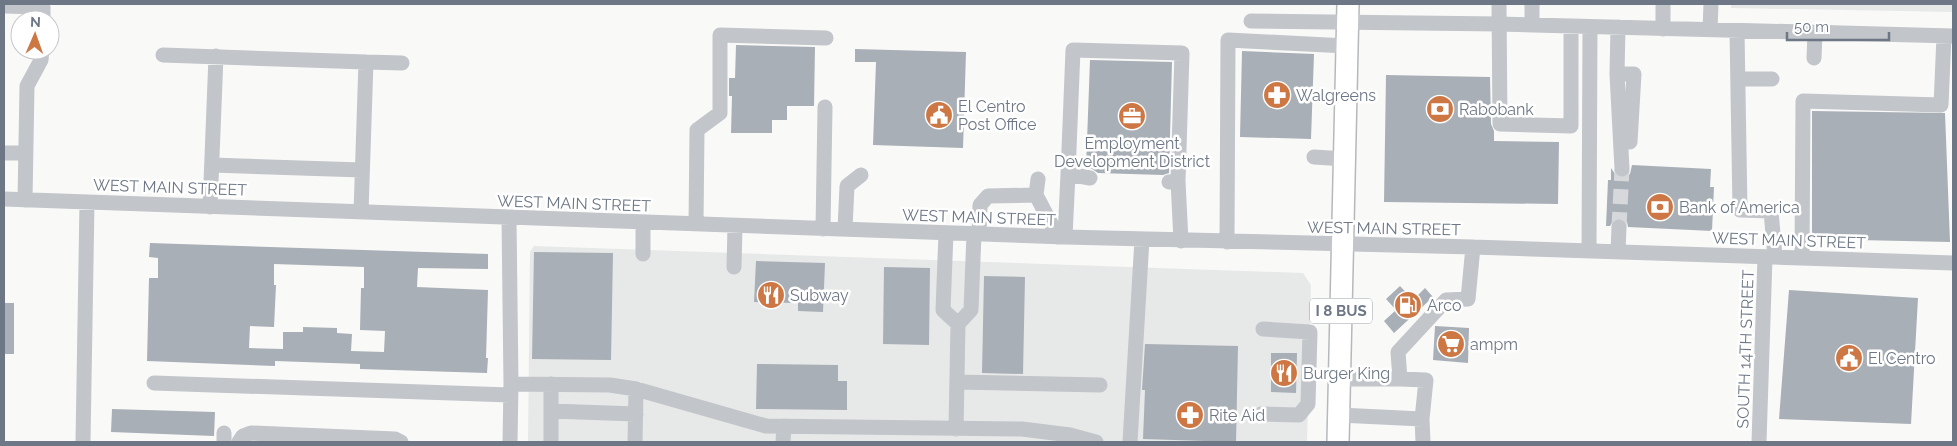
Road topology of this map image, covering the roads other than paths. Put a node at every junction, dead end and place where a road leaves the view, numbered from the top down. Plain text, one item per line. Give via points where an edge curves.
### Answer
1 (1500, 4) edge
2 (1532, 4) edge
3 (1663, 4) edge
4 (1710, 4) edge
5 (4, 6) edge
6 (43, 10) edge
7 (1348, 12) edge
8 (1251, 21) dead end
9 (1499, 24) junction
10 (1532, 25) junction
11 (1571, 26) junction
12 (1590, 27) junction
13 (1618, 28) junction
14 (1663, 29) junction
15 (1710, 30) junction
16 (1737, 31) junction
17 (1815, 33) junction
18 (1948, 36) edge
19 (826, 38) dead end
20 (1347, 46) junction
21 (163, 55) dead end
22 (216, 56) junction
23 (1814, 58) dead end
24 (41, 60) edge
25 (366, 62) junction
26 (402, 63) dead end
27 (1617, 74) junction
28 (1738, 79) junction
29 (1772, 80) dead end
30 (825, 107) dead end
31 (1630, 142) dead end
32 (4, 153) edge
33 (26, 154) junction
34 (1314, 157) dead end
35 (1345, 159) junction
36 (212, 165) junction
37 (1622, 168) tunnel mouth
38 (362, 170) junction
39 (1068, 174) junction
40 (861, 175) dead end
41 (1090, 178) dead end
42 (1038, 180) dead end
43 (1036, 195) junction
44 (4, 199) edge
45 (25, 200) junction
46 (87, 202) junction
47 (210, 206) junction
48 (361, 212) junction
49 (509, 218) junction
50 (643, 222) junction
51 (696, 224) junction
52 (736, 226) junction
53 (1619, 227) tunnel mouth
54 (823, 229) junction
55 (845, 229) junction
56 (946, 233) junction
57 (976, 234) junction
58 (1061, 237) junction
59 (1142, 239) junction
60 (1181, 241) junction
61 (1227, 242) junction
62 (1343, 244) junction
63 (1473, 247) junction
64 (1589, 251) junction
65 (1618, 252) junction
66 (643, 254) dead end
67 (1770, 257) junction
68 (1802, 258) junction
69 (1953, 263) edge
70 (734, 267) dead end
71 (958, 324) junction
72 (1263, 329) dead end
73 (1340, 379) junction
74 (1400, 379) junction
75 (154, 382) dead end
76 (957, 382) junction
77 (551, 384) junction
78 (1100, 385) dead end
79 (511, 389) junction
80 (636, 389) junction
81 (551, 411) junction
82 (636, 414) junction
83 (1261, 414) dead end
84 (1339, 415) junction
85 (1422, 419) junction
86 (784, 426) junction
87 (832, 427) junction
88 (956, 429) junction
89 (1080, 440) edge
90 (83, 442) edge
91 (239, 442) edge
92 (400, 442) edge
93 (510, 442) edge
94 (551, 442) edge
95 (635, 442) edge
96 (783, 442) edge
97 (832, 442) edge
98 (1096, 442) edge
99 (1130, 442) edge
100 (1338, 442) edge
101 (1423, 442) edge
102 (1759, 442) edge

1 - 9 street
2 - 10 street
3 - 14 street
4 - 15 street
5 - 6 street via 43,7
7 - 8 street
7 - 9 street
7 - 20 highway, I 8 BUS
9 - 10 street
9 - 11 street via 1500,124 1571,126
10 - 11 street
11 - 12 street
12 - 13 street
12 - 64 street
13 - 14 street
13 - 27 street
14 - 15 street
15 - 16 street
16 - 17 street
16 - 28 street
17 - 18 street
17 - 23 street
18 - 68 street via 1941,105 1803,100
19 - 51 street via 720,36 720,113 698,130
20 - 35 highway, I 8 BUS
20 - 61 street via 1228,40
21 - 22 street
22 - 25 street
22 - 36 street
24 - 33 street via 27,86
25 - 26 street
25 - 38 street
27 - 31 street via 1634,74
27 - 37 street
28 - 29 street
28 - 67 street, SOUTH 14TH STREET via 1740,210 1771,211
30 - 54 street
32 - 33 street
33 - 45 street
34 - 35 street
35 - 62 highway, I 8 BUS
36 - 38 street
36 - 47 street
38 - 48 street
39 - 41 street
39 - 58 street
39 - 60 street via 1072,50 1182,53 1173,182
40 - 55 street via 847,186
42 - 43 street
43 - 57 street via 988,196 980,205
43 - 58 street
44 - 45 street, WEST MAIN STREET
45 - 46 street, WEST MAIN STREET
46 - 47 street, WEST MAIN STREET
46 - 90 street
47 - 48 street, WEST MAIN STREET
48 - 49 street, WEST MAIN STREET
49 - 50 street, WEST MAIN STREET
49 - 79 street
50 - 51 street, WEST MAIN STREET
50 - 66 street
51 - 52 street, WEST MAIN STREET
52 - 54 street, WEST MAIN STREET
52 - 70 street
53 - 65 street
54 - 55 street, WEST MAIN STREET
55 - 56 street, WEST MAIN STREET
56 - 57 street, WEST MAIN STREET
56 - 71 street via 943,310
57 - 58 street, WEST MAIN STREET
57 - 71 street via 970,310
58 - 59 street, WEST MAIN STREET
59 - 60 street, WEST MAIN STREET
59 - 99 street
60 - 61 street, WEST MAIN STREET
61 - 62 street, WEST MAIN STREET
62 - 63 street, WEST MAIN STREET
62 - 73 highway, I 8 BUS
63 - 64 street, WEST MAIN STREET
63 - 74 street via 1468,299 1446,300 1398,352
64 - 65 street, WEST MAIN STREET
65 - 67 street, WEST MAIN STREET
67 - 68 street, WEST MAIN STREET
67 - 102 street, SOUTH 14TH STREET
68 - 69 street, WEST MAIN STREET
71 - 76 street
72 - 83 street via 1310,332 1308,404 1299,414
73 - 74 street
73 - 84 highway, I 8 BUS
74 - 85 street via 1426,380
75 - 79 street
76 - 78 street
76 - 88 street
77 - 79 street
77 - 80 street
77 - 81 street
79 - 93 street
80 - 82 street
80 - 86 street via 766,426
81 - 82 street
81 - 94 street
82 - 95 street
84 - 85 street
84 - 100 highway, I 8 BUS
85 - 101 street
86 - 87 street
86 - 96 street
87 - 88 street
87 - 97 street
88 - 89 street via 1022,429
89 - 98 street
91 - 92 street via 251,433 395,439

